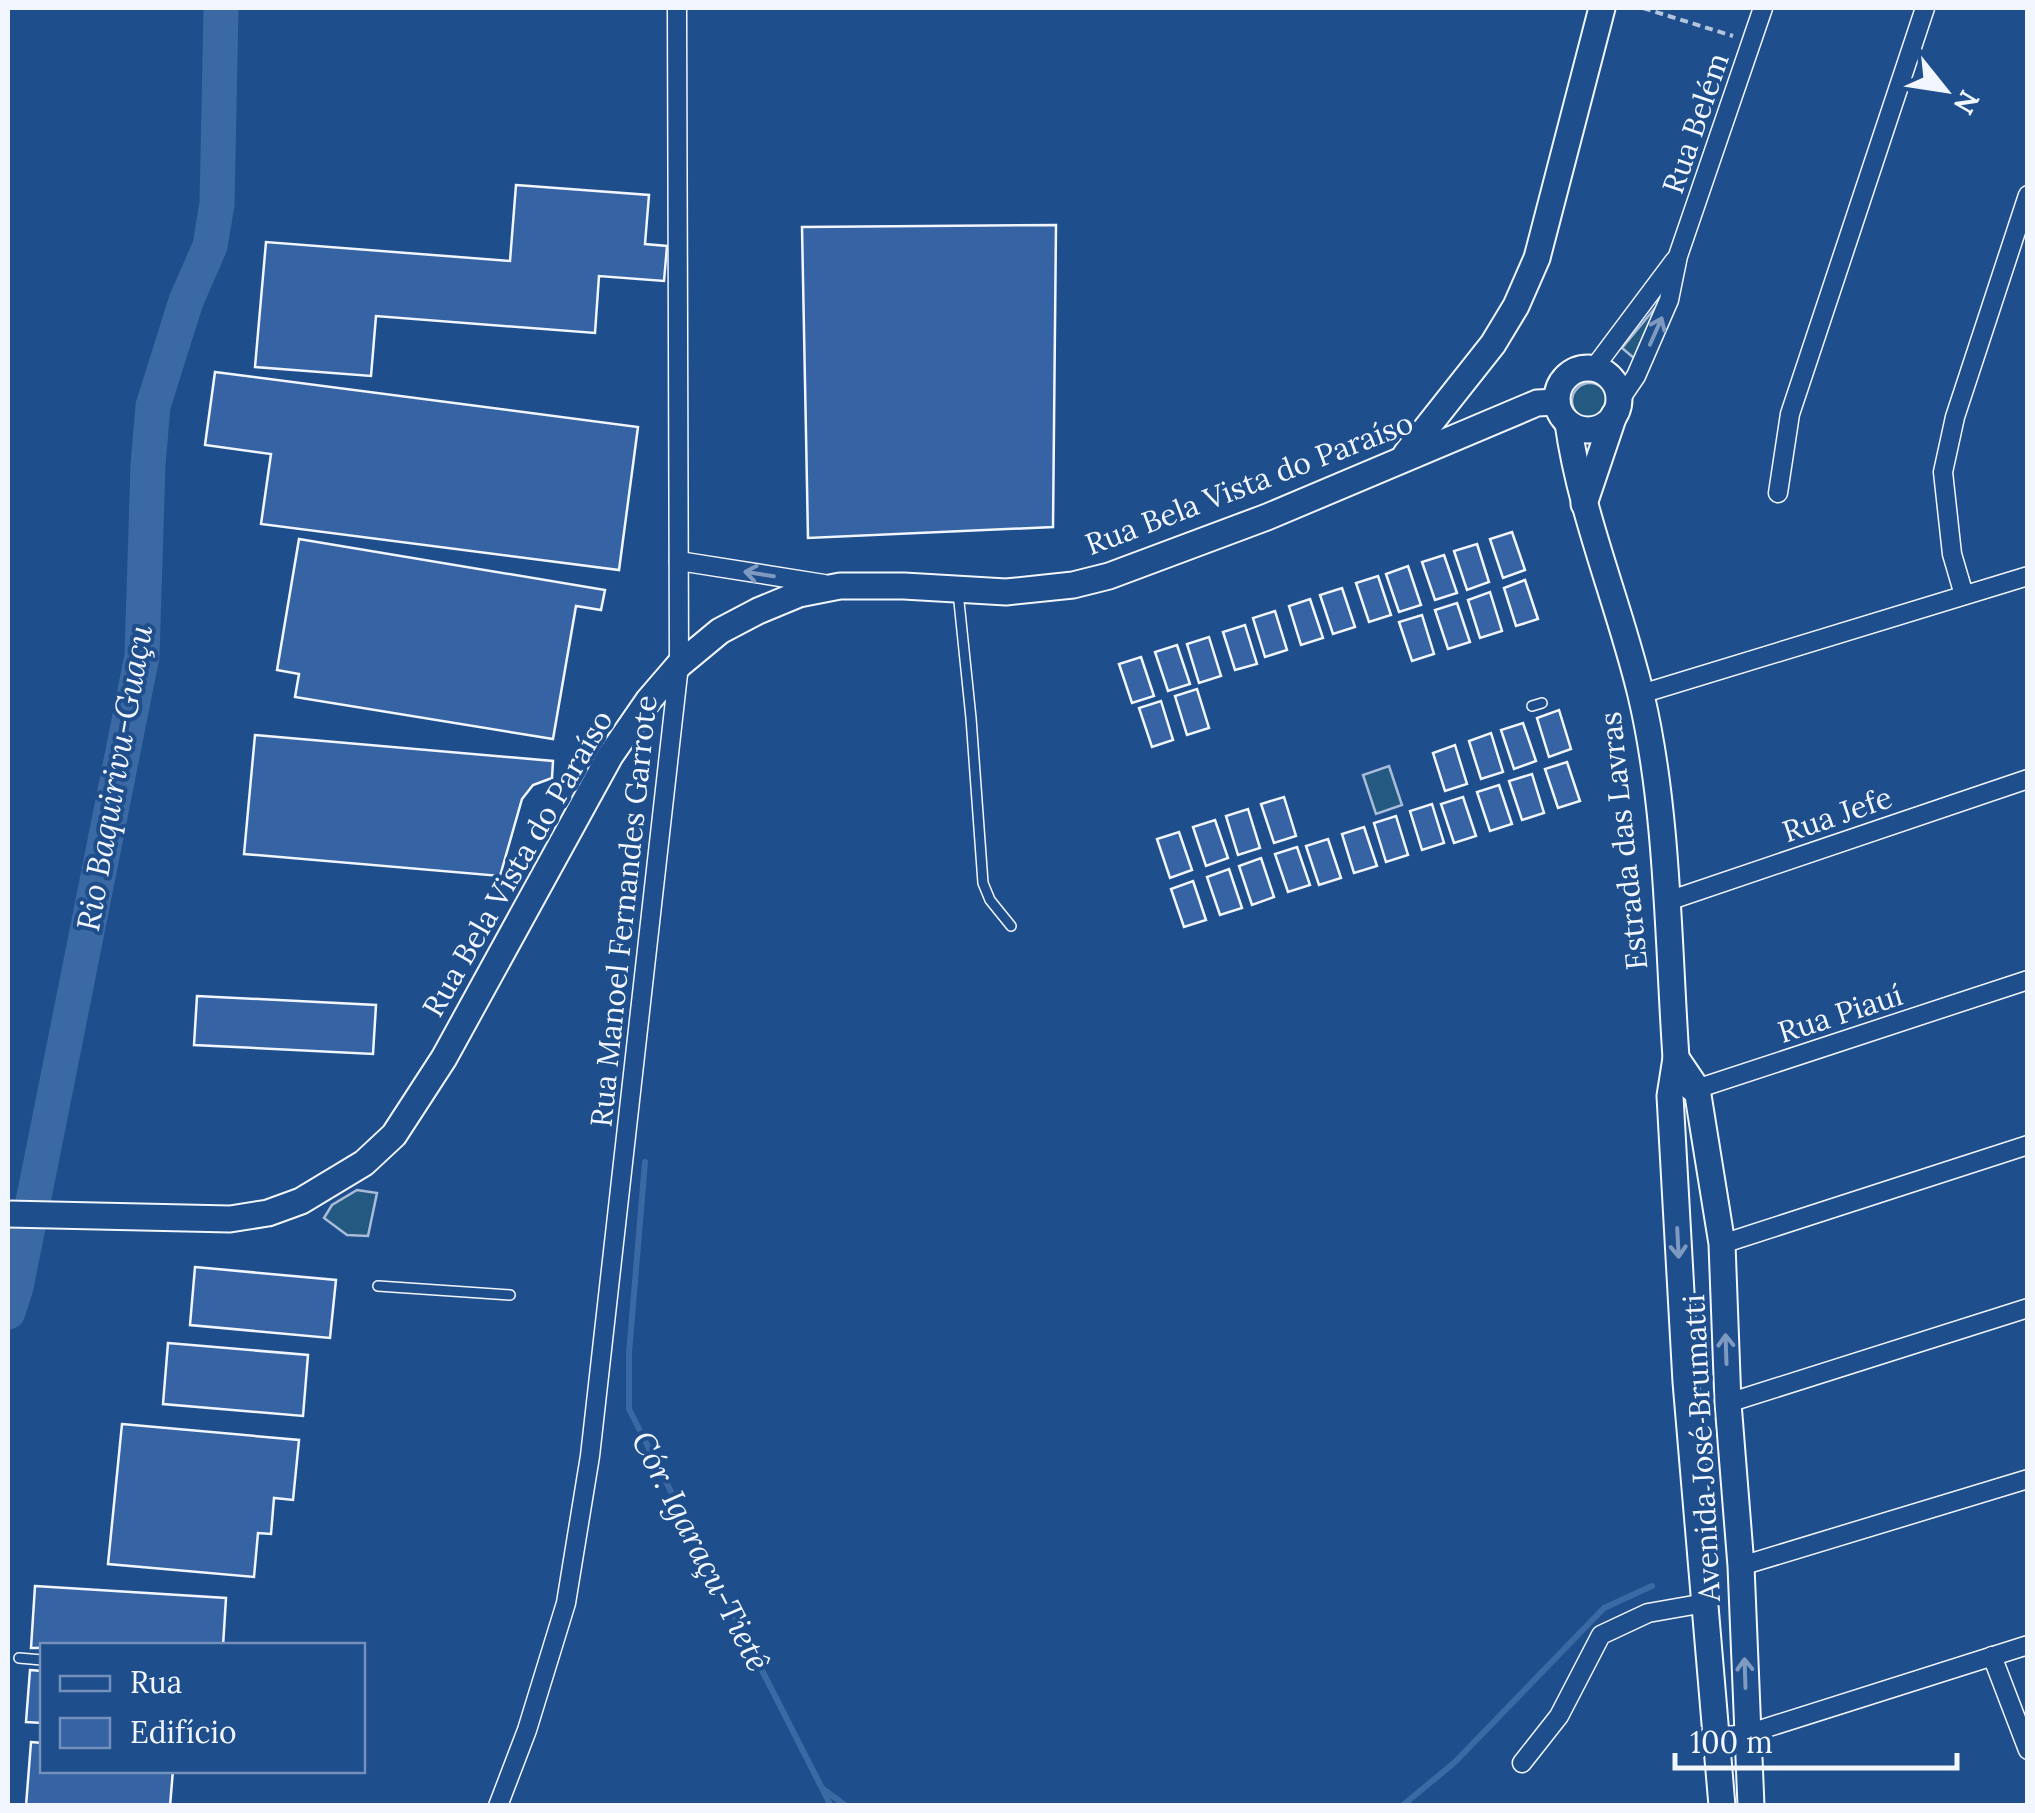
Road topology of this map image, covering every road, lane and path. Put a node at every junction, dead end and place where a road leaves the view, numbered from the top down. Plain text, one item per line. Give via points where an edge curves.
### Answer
1 (678, 8) edge
2 (1602, 8) edge
3 (1642, 8) edge
4 (1763, 8) edge
5 (1924, 8) edge
6 (1752, 41) junction
7 (2028, 195) edge
8 (1678, 256) junction
9 (1594, 368) junction
10 (1564, 401) junction
11 (1616, 408) junction
12 (1434, 420) junction
13 (1402, 458) junction
14 (1778, 493) dead end
15 (1584, 504) junction
16 (679, 561) junction
17 (2024, 577) edge
18 (840, 586) junction
19 (958, 589) junction
20 (1964, 595) junction
21 (2028, 598) edge
22 (679, 665) junction
23 (1640, 694) junction
24 (2028, 779) edge
25 (1665, 902) junction
26 (1011, 926) dead end
27 (2028, 980) edge
28 (1676, 1058) junction
29 (1697, 1089) junction
30 (1670, 1096) junction
31 (2028, 1145) edge
32 (8, 1214) edge
33 (1722, 1244) junction
34 (378, 1286) dead end
35 (510, 1294) dead end
36 (2028, 1308) edge
37 (1728, 1402) junction
38 (2028, 1479) edge
39 (1741, 1566) junction
40 (1705, 1603) junction
41 (2028, 1644) edge
42 (1992, 1656) junction
43 (19, 1658) dead end
44 (40, 1660) edge
45 (1747, 1734) junction
46 (1717, 1738) junction
47 (2028, 1750) edge
48 (1522, 1763) dead end
49 (498, 1806) edge
50 (1722, 1806) edge
51 (1751, 1806) edge

1 - 16 street, Rua Manoel Fernandes Garrote
2 - 12 main road via 1537,258 1493,344
3 - 6 path
4 - 6 street, Rua Belém
5 - 14 street via 1790,414
6 - 8 street, Rua Belém
7 - 20 street via 1954,417 1943,472
8 - 9 street, Rua Belém
11 -> 8 street, Rua Belém via 1669,300
9 - 10 main road via 1584,368
9 - 11 main road via 1612,380
10 - 11 main road via 1587,430 1606,423
10 - 12 main road, Rua Bela Vista do Paraíso
10 - 13 main road, Rua Bela Vista do Paraíso via 1538,404
10 - 15 main road, Estrada das Lavras
11 - 15 main road
12 - 13 main road
13 - 19 main road, Rua Bela Vista do Paraíso via 1109,576 1006,592
15 - 23 main road, Estrada das Lavras
18 -> 16 street
16 - 22 street, Rua Manoel Fernandes Garrote
17 - 20 street
17 - 21 street
18 - 19 main road, Rua Bela Vista do Paraíso
18 - 22 main road, Rua Bela Vista do Paraíso via 758,610
19 - 26 lane via 983,882
20 - 23 street
22 - 32 main road, Rua Bela Vista do Paraíso via 610,756 444,1058 394,1135 364,1163 268,1213 230,1219
22 - 49 street, Rua Manoel Fernandes Garrote via 587,1474 566,1603
23 - 25 main road, Estrada das Lavras
24 - 25 street, Rua Jefe
25 - 28 main road, Estrada das Lavras
27 - 29 street, Rua Piauí
28 - 29 main road
28 - 30 main road, Estrada das Lavras
29 - 30 street, Rua Piauí
29 - 33 main road, Avenida José Brumatti
30 -> 40 main road, Avenida José Brumatti
31 - 33 street
37 -> 33 main road, Avenida José Brumatti
34 - 35 lane
36 - 37 street
37 - 39 main road, Avenida José Brumatti
38 - 39 street
45 -> 39 main road, Avenida José Brumatti
40 - 46 main road, Avenida José Brumatti
40 - 48 street via 1648,1613 1601,1635 1559,1716
41 - 42 street
42 - 45 street
42 - 47 street
43 - 44 lane
45 - 46 street
45 - 51 main road, Avenida José Brumatti
46 - 50 main road, Avenida José Brumatti

